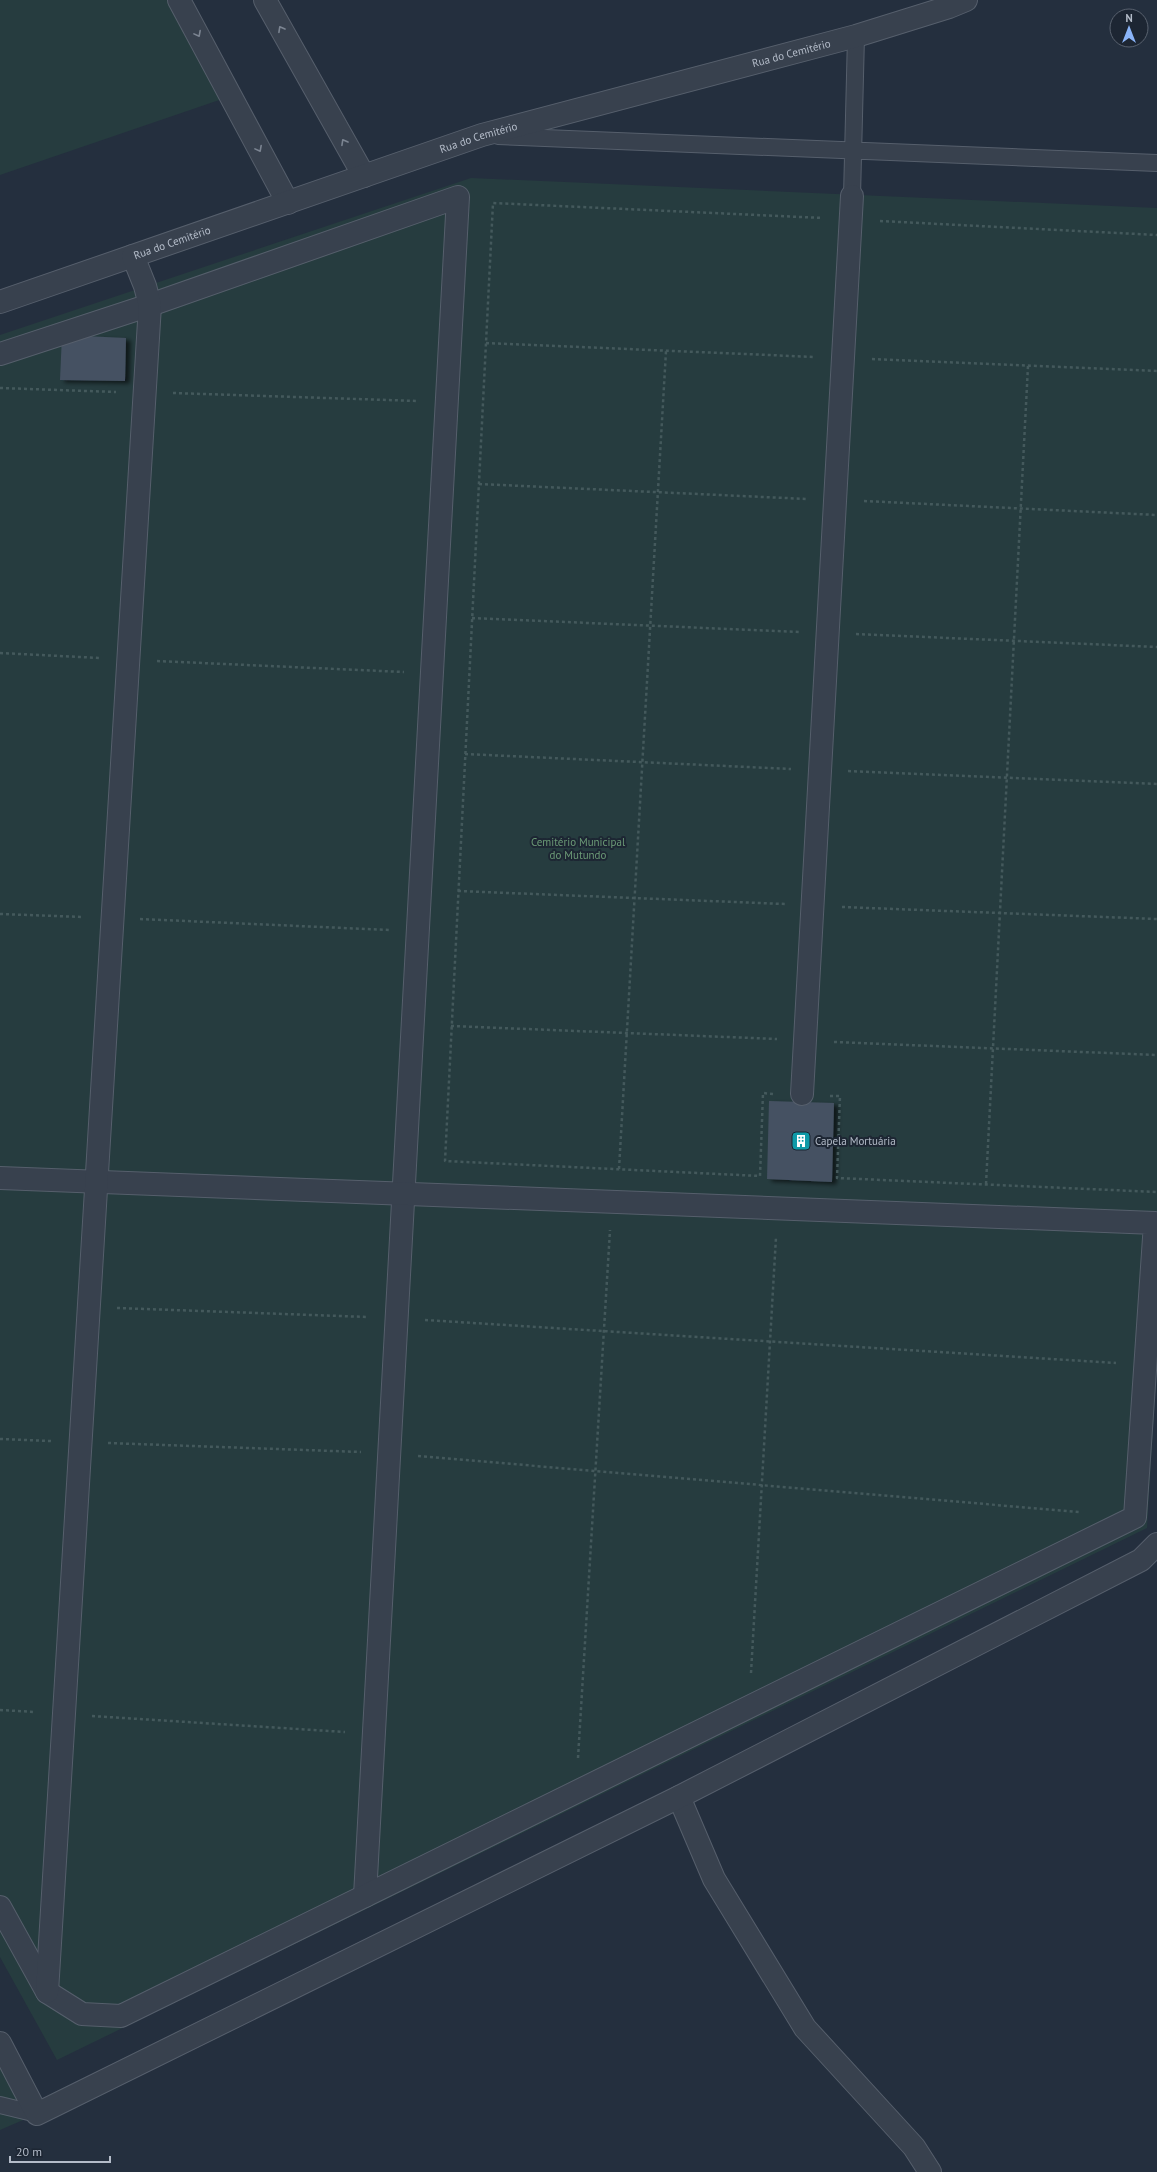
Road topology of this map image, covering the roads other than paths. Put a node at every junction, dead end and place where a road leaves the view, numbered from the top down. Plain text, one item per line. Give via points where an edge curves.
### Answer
1 (179, 0) edge
2 (265, 0) edge
3 (966, 0) edge
4 (856, 36) junction
5 (482, 135) junction
6 (854, 150) junction
7 (1157, 163) edge
8 (364, 176) junction
9 (852, 196) joint
10 (288, 202) junction
11 (133, 256) junction
12 (147, 296) junction
13 (0, 302) edge
14 (0, 354) edge
15 (802, 1094) road end
16 (0, 1178) edge
17 (96, 1182) junction
18 (404, 1193) junction
19 (1157, 1544) edge
20 (679, 1797) junction
21 (365, 1896) junction
22 (0, 1907) edge
23 (47, 1992) junction
24 (0, 2043) edge
25 (0, 2104) edge
26 (37, 2114) junction
27 (930, 2172) edge

1 -> 10 street
8 -> 2 street
3 - 4 street, Rua do Cemitério via 949,8
4 - 5 street, Rua do Cemitério
4 - 6 lane
5 - 6 lane
5 - 8 street, Rua do Cemitério
6 - 7 lane
6 - 9 lane
8 - 10 street, Rua do Cemitério
9 - 15 street
10 - 11 street, Rua do Cemitério
11 - 12 street
11 - 13 street, Rua do Cemitério
12 - 14 street
12 - 17 street via 144,393
12 - 18 street via 458,197
16 - 17 street
17 - 18 street
17 - 23 street
18 - 21 street
18 - 21 street via 1155,1223 1135,1517
19 - 20 street via 1141,1560
20 - 26 street
20 - 27 street via 714,1879 805,2028 914,2148
21 - 23 street via 121,2016 82,2014
22 - 23 street
24 - 26 street
25 - 26 lane

